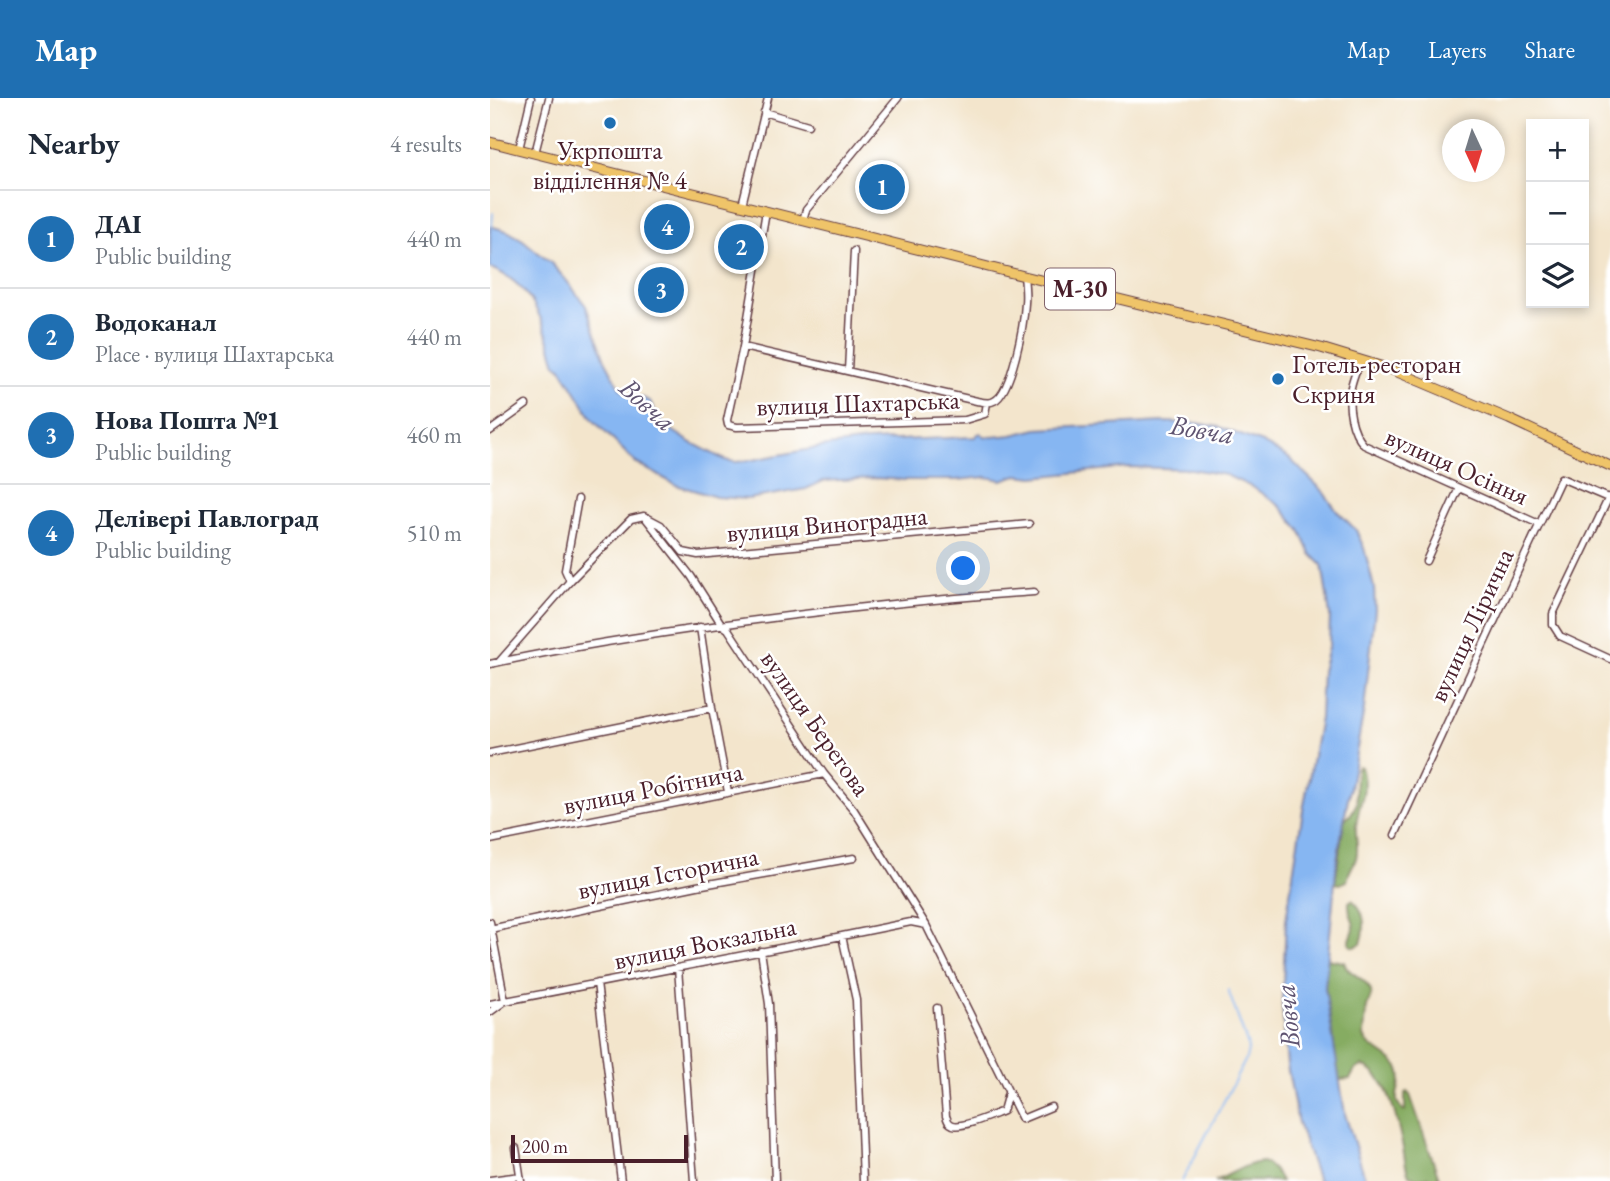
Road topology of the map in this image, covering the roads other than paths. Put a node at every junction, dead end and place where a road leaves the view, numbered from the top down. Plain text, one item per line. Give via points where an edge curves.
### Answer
1 (531, 98) edge
2 (549, 98) edge
3 (768, 98) edge
4 (898, 98) edge
5 (764, 112) junction
6 (527, 115) junction
7 (544, 119) junction
8 (808, 125) dead end
9 (490, 142) edge
10 (519, 149) junction
11 (536, 152) junction
12 (742, 205) junction
13 (766, 211) junction
14 (803, 220) junction
15 (854, 251) dead end
16 (1024, 276) junction
17 (743, 347) junction
18 (1360, 360) junction
19 (848, 371) junction
20 (991, 402) junction
21 (526, 405) dead end
22 (490, 431) edge
23 (1610, 466) edge
24 (1458, 488) junction
25 (1609, 497) edge
26 (579, 499) dead end
27 (644, 516) junction
28 (1029, 524) dead end
29 (1539, 524) junction
30 (1426, 561) dead end
31 (570, 581) junction
32 (1034, 592) dead end
33 (722, 625) junction
34 (700, 627) junction
35 (1610, 659) edge
36 (499, 662) junction
37 (490, 664) edge
38 (712, 708) junction
39 (490, 753) edge
40 (824, 774) junction
41 (729, 792) junction
42 (1395, 835) dead end
43 (490, 840) edge
44 (854, 858) dead end
45 (926, 925) junction
46 (490, 926) edge
47 (842, 936) junction
48 (761, 951) junction
49 (678, 968) junction
50 (597, 983) junction
51 (505, 1001) junction
52 (490, 1004) edge
53 (937, 1008) dead end
54 (490, 1012) edge
55 (1008, 1093) junction
56 (1051, 1107) dead end
57 (516, 1147) dead end
58 (520, 1178) edge
59 (490, 1180) edge
60 (621, 1181) edge
61 (694, 1181) edge
62 (775, 1181) edge
63 (863, 1181) edge

1 - 6 street
2 - 7 street
3 - 5 street
4 - 14 street
5 - 8 street
5 - 12 street
6 - 7 street
6 - 10 street
7 - 11 street
9 - 10 highway, М-30
10 - 11 highway, М-30
11 - 12 highway, М-30
12 - 13 highway, М-30
13 - 14 highway, М-30
13 - 17 street, вулиця Шахтарська
14 - 16 highway, М-30
15 - 19 street
16 - 18 highway, М-30
16 - 20 street via 1025,304 1014,365 1005,390
17 - 19 street
17 - 20 street, вулиця Шахтарська via 727,420 732,427 965,420 985,414
18 - 23 highway, М-30
18 - 24 street, вулиця Осіння via 1350,396 1358,439
19 - 20 street
21 - 22 street
24 - 29 street, вулиця Осіння
24 - 30 street
25 - 29 street, вулиця Лірична via 1561,478
25 - 35 street via 1553,614 1553,625 1560,636
26 - 31 street via 565,570
27 - 28 street, вулиця Виноградна via 661,525 683,552 698,555
27 - 31 street via 631,519
27 - 33 street, вулиця Берегова
29 - 42 street, вулиця Лірична
31 - 36 street
32 - 33 street via 823,610
33 - 34 street
33 - 40 street, вулиця Берегова
34 - 36 street
34 - 38 street
36 - 37 street
38 - 39 street
38 - 41 street
40 - 41 street, вулиця Робітнича
40 - 45 street, вулиця Берегова via 854,810
41 - 43 street, вулиця Робітнича
44 - 46 street, вулиця Історична
45 - 47 street, вулиця Вокзальна via 911,922
45 - 55 street, вулиця Берегова
46 - 51 street
47 - 48 street, вулиця Вокзальна
47 - 63 street via 856,1000
48 - 49 street, вулиця Вокзальна
48 - 62 street via 769,1004
49 - 50 street, вулиця Вокзальна
49 - 61 street
50 - 51 street, вулиця Вокзальна
50 - 60 street
51 - 52 street, вулиця Вокзальна
51 - 54 street
53 - 55 street via 949,1122 955,1126 970,1123 1003,1111
55 - 56 street, вулиця Берегова via 1022,1119
57 - 58 street
58 - 59 street

